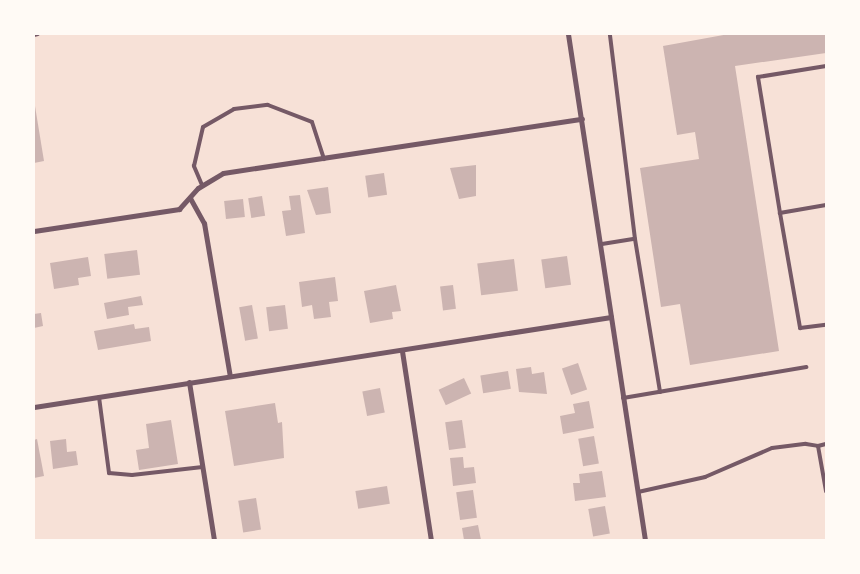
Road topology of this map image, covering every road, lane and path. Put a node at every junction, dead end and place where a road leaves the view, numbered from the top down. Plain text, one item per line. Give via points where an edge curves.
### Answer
1 (38, 34) edge
2 (568, 34) edge
3 (610, 34) edge
4 (34, 35) edge
5 (826, 66) edge
6 (582, 119) junction
7 (324, 159) junction
8 (202, 185) junction
9 (190, 198) junction
10 (826, 205) edge
11 (780, 213) junction
12 (34, 231) edge
13 (635, 239) junction
14 (602, 244) junction
15 (611, 317) junction
16 (826, 325) edge
17 (402, 351) junction
18 (806, 367) dead end
19 (230, 376) junction
20 (189, 382) junction
21 (660, 392) junction
22 (98, 397) junction
23 (623, 398) junction
24 (34, 407) edge
25 (826, 444) edge
26 (818, 446) junction
27 (204, 467) junction
28 (826, 483) edge
29 (826, 491) edge
30 (638, 492) junction
31 (214, 540) edge
32 (431, 540) edge
33 (645, 540) edge

1 - 4 lane
2 - 6 street
3 - 13 lane
5 - 11 lane via 758,77
6 - 7 street
6 - 14 street
7 - 8 street via 221,174
7 - 8 lane via 312,122 268,105 234,109 203,127 194,166
8 - 9 street
9 - 12 street via 179,209 163,213
9 - 19 street via 204,223
10 - 11 lane
11 - 16 lane via 800,328
13 - 14 lane
13 - 21 lane
14 - 15 street
15 - 17 street
15 - 23 street
17 - 19 street
17 - 32 street
18 - 21 lane
19 - 20 street
20 - 22 street
20 - 27 street
21 - 23 lane
22 - 24 street
22 - 27 lane via 109,473 132,475
23 - 30 street
25 - 26 lane
26 - 28 lane
26 - 30 lane via 772,448 705,477
27 - 31 street
28 - 29 lane
30 - 33 street

